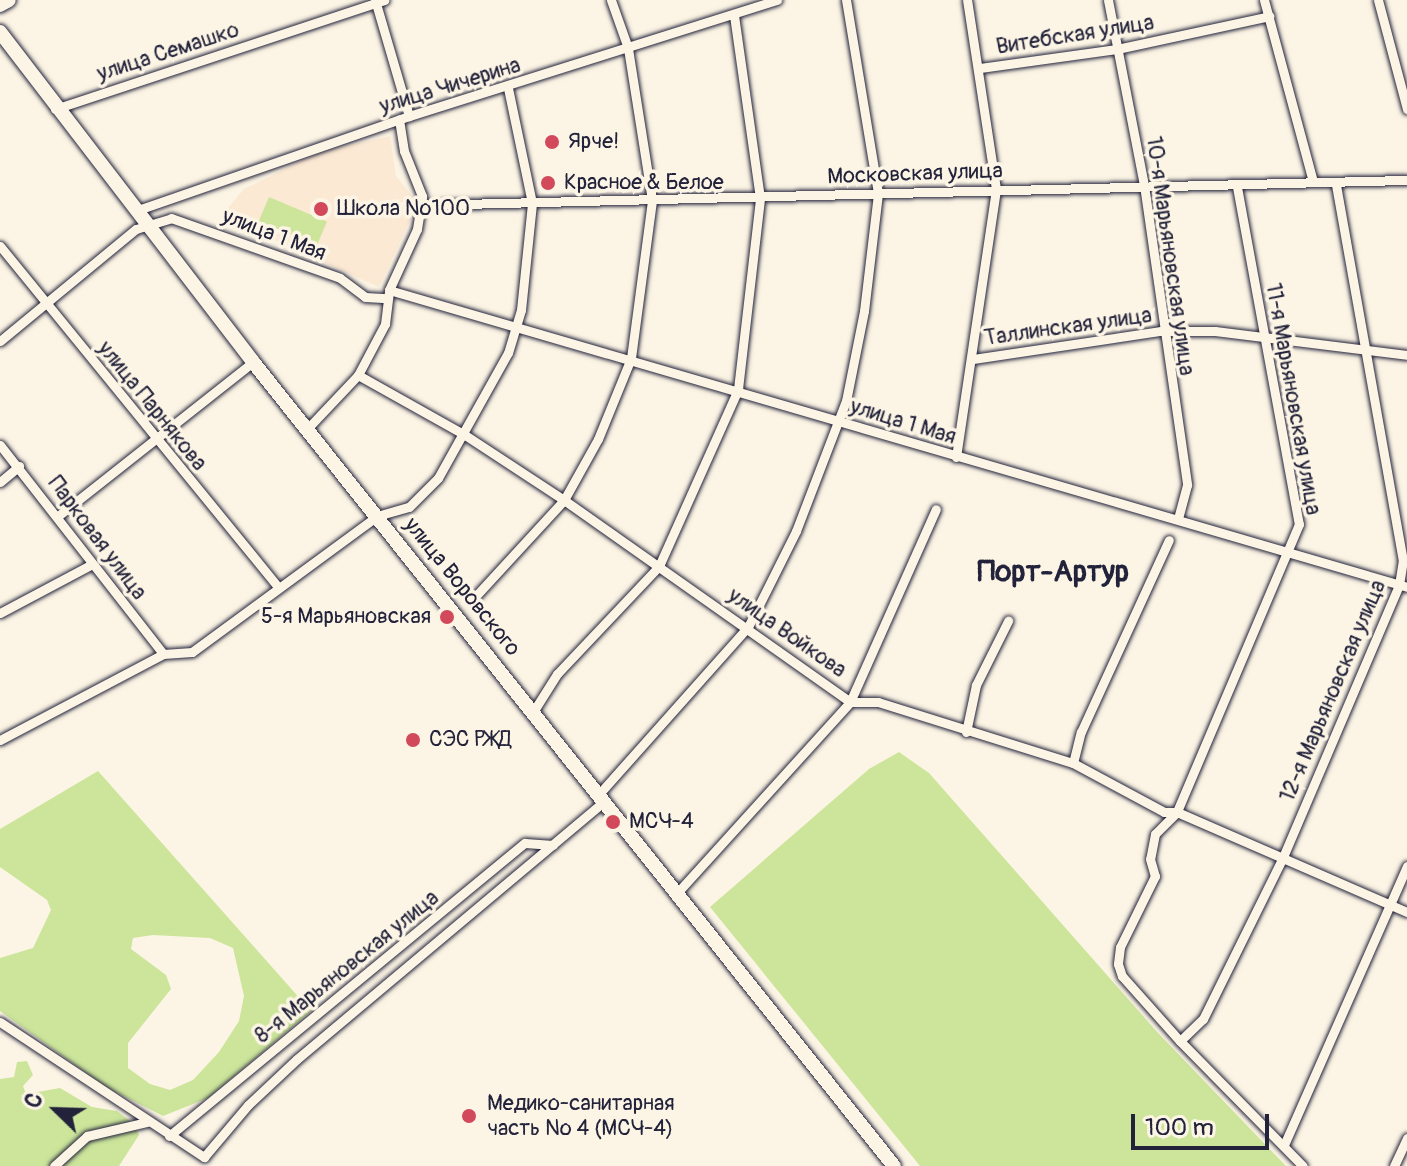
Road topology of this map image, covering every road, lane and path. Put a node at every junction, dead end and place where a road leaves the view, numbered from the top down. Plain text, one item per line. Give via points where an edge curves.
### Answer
1 (9, 0) edge
2 (611, 0) edge
3 (777, 0) edge
4 (846, 0) edge
5 (967, 0) edge
6 (1108, 0) edge
7 (1264, 0) edge
8 (1378, 0) edge
9 (378, 1) edge
10 (0, 5) edge
11 (734, 15) junction
12 (1269, 16) junction
13 (0, 32) edge
14 (628, 48) junction
15 (1117, 49) junction
16 (980, 68) junction
17 (508, 88) junction
18 (55, 109) junction
19 (1407, 109) edge
20 (404, 118) junction
21 (1407, 180) edge
22 (1313, 181) junction
23 (1336, 183) junction
24 (1144, 185) junction
25 (1237, 187) junction
26 (996, 189) junction
27 (878, 193) junction
28 (760, 198) junction
29 (652, 200) junction
30 (532, 203) junction
31 (423, 205) junction
32 (139, 217) junction
33 (0, 246) edge
34 (388, 294) junction
35 (46, 303) junction
36 (517, 329) junction
37 (1161, 331) junction
38 (1263, 336) junction
39 (0, 341) edge
40 (1364, 351) junction
41 (1407, 355) edge
42 (631, 358) junction
43 (973, 359) junction
44 (253, 362) junction
45 (358, 375) junction
46 (738, 389) junction
47 (840, 421) junction
48 (307, 429) junction
49 (465, 435) junction
50 (156, 440) junction
51 (0, 445) edge
52 (956, 457) junction
53 (19, 466) junction
54 (0, 482) edge
55 (564, 500) junction
56 (936, 509) dead end
57 (58, 516) junction
58 (377, 516) junction
59 (1178, 518) junction
60 (1169, 540) dead end
61 (1288, 552) junction
62 (92, 564) junction
63 (659, 566) junction
64 (1403, 586) edge
65 (278, 587) junction
66 (473, 599) dead end
67 (0, 613) edge
68 (1008, 621) dead end
69 (748, 627) junction
70 (163, 654) junction
71 (850, 702) junction
72 (533, 712) junction
73 (966, 732) junction
74 (0, 740) edge
75 (1073, 763) junction
76 (601, 798) junction
77 (1157, 808) junction
78 (1177, 812) junction
79 (1159, 827) junction
80 (553, 845) junction
81 (1283, 857) junction
82 (1407, 866) edge
83 (677, 893) junction
84 (1391, 905) junction
85 (1407, 912) edge
86 (0, 1022) edge
87 (1180, 1041) junction
88 (147, 1122) junction
89 (169, 1136) junction
90 (1407, 1138) edge
91 (1284, 1145) junction
92 (54, 1166) edge
93 (894, 1166) edge
94 (1303, 1166) edge
95 (1394, 1166) edge

1 - 10 main road
2 - 14 street
3 - 11 street, улица Чичерина
4 - 27 street, 8-я Марьяновская улица
5 - 16 street
6 - 15 street, 10-я Марьяновская улица
7 - 12 street
8 - 19 street
9 - 18 street, улица Семашко
9 - 20 street
11 - 14 street, улица Чичерина
11 - 28 street
12 - 15 street, Витебская улица
12 - 22 street
13 - 18 main road, улица Воровского
14 - 17 street, улица Чичерина
14 - 29 street
15 - 16 street, Витебская улица
15 - 24 street, 10-я Марьяновская улица
16 - 26 street
17 - 20 street, улица Чичерина
17 - 30 street
18 - 32 main road, улица Воровского
20 - 31 street
20 - 32 street, улица Чичерина
21 - 23 street, Московская улица
22 - 23 street, Московская улица
22 - 25 street, Московская улица
23 - 40 street, 12-я Марьяновская улица
24 - 25 street, Московская улица
24 - 26 street, Московская улица
24 - 37 street, 10-я Марьяновская улица
25 - 38 street, 11-я Марьяновская улица
26 - 27 street, Московская улица
26 - 43 street
27 - 28 street, Московская улица
27 - 47 street, 8-я Марьяновская улица via 864,311
28 - 29 street, Московская улица
28 - 46 street
29 - 30 street, Московская улица
29 - 42 street
30 - 31 street, Московская улица
30 - 36 street
31 - 34 street
32 - 34 street, улица 1 Мая via 183,219 340,278 365,297
32 - 35 street
32 - 44 main road, улица Воровского
33 - 35 street, улица Парнякова
34 - 36 street, улица 1 Мая
34 - 45 street via 385,324
35 - 39 street
35 - 50 street, улица Парнякова
36 - 42 street, улица 1 Мая
36 - 49 street
37 - 38 street, Таллинская улица
37 - 43 street, Таллинская улица
37 - 59 street, 10-я Марьяновская улица via 1187,485
38 - 40 street, Таллинская улица
38 - 61 street, 11-я Марьяновская улица via 1299,524
40 - 41 street, Таллинская улица
40 - 64 street, 12-я Марьяновская улица via 1403,561
42 - 46 street, улица 1 Мая
42 - 55 street via 598,439
43 - 52 street
44 - 48 main road, улица Воровского
44 - 50 street
45 - 48 street
45 - 49 street, улица Войкова
46 - 47 street, улица 1 Мая
46 - 63 street
47 - 52 street, улица 1 Мая
47 - 69 street, 8-я Марьяновская улица via 770,589
48 - 58 main road, улица Воровского
49 - 55 street, улица Войкова
49 - 58 street via 438,478 409,507
50 - 57 street
50 - 65 street, улица Парнякова
51 - 53 street, Парковая улица
52 - 59 street, улица 1 Мая
53 - 54 street
53 - 57 street, Парковая улица
55 - 63 street, улица Войкова
55 - 66 street
56 - 71 street
57 - 62 street, Парковая улица
58 - 65 street
58 - 72 main road, улица Воровского
59 - 61 street, улица 1 Мая
60 - 75 street via 1081,732
61 - 64 street, улица 1 Мая
61 - 78 street, 11-я Марьяновская улица
62 - 67 street
62 - 70 street, Парковая улица
63 - 69 street, улица Войкова
63 - 72 street via 557,674
64 - 81 street, 12-я Марьяновская улица
65 - 70 street via 192,652
68 - 73 street via 976,685
69 - 71 street, улица Войкова
69 - 76 street, 8-я Марьяновская улица
70 - 74 street
71 - 73 street, улица Войкова via 878,702
71 - 83 street
72 - 76 main road, улица Воровского
73 - 75 street, улица Войкова
75 - 77 street, улица Войкова
76 - 80 street, 8-я Марьяновская улица
76 - 83 main road, улица Воровского
77 - 78 street, улица Войкова
77 - 79 street
78 - 79 street, 11-я Марьяновская улица
78 - 81 street, улица Войкова
79 - 87 street via 1150,846 1155,876 1120,947 1122,976
80 - 89 street, 8-я Марьяновская улица via 525,843
80 - 89 street, 8-я Марьяновская улица via 297,1059 204,1157
81 - 84 street, улица Войкова
81 - 87 street, 12-я Марьяновская улица via 1203,1019
82 - 84 street
83 - 93 main road, улица Воровского
84 - 85 street, улица Войкова
84 - 91 street
86 - 88 street
87 - 91 street
88 - 89 street
88 - 92 street via 87,1136
90 - 95 street
91 - 94 street

